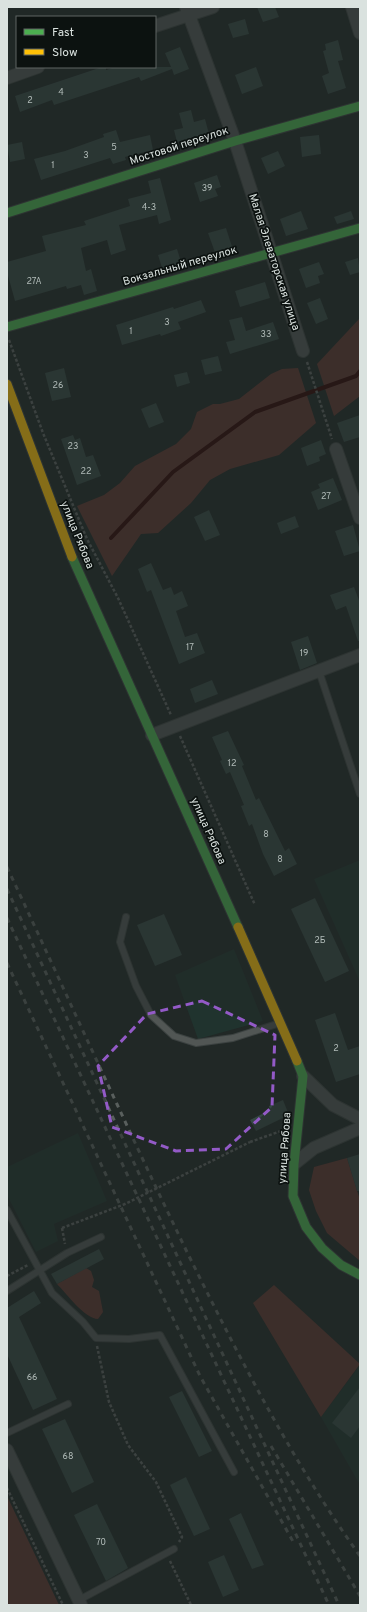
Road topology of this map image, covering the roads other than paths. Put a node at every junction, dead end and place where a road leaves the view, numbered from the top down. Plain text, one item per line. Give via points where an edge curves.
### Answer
1 (213, 7) edge
2 (352, 7) edge
3 (187, 11) edge
4 (156, 26) edge
5 (360, 33) edge
6 (35, 68) edge
7 (7, 78) edge
8 (360, 106) edge
9 (235, 141) junction
10 (7, 213) edge
11 (360, 228) edge
12 (270, 253) junction
13 (7, 327) edge
14 (303, 351) road end
15 (7, 384) edge
16 (336, 449) road end
17 (360, 518) edge
18 (360, 655) edge
19 (319, 671) junction
20 (152, 735) junction
21 (360, 794) edge
22 (126, 917) dead end
23 (281, 1023) junction
24 (303, 1076) junction
25 (360, 1119) edge
26 (360, 1128) edge
27 (294, 1164) junction
28 (7, 1210) edge
29 (101, 1237) dead end
30 (39, 1270) junction
31 (360, 1276) edge
32 (7, 1291) edge
33 (68, 1404) dead end
34 (7, 1433) edge
35 (7, 1450) edge
36 (234, 1472) dead end
37 (174, 1549) road end
38 (80, 1602) edge

1 - 3 street
2 - 5 street
3 - 4 street
3 - 9 street, Малая Элеваторская улица
6 - 7 street
8 - 9 street, Мостовой переулок
9 - 10 street, Мостовой переулок
9 - 12 street, Малая Элеваторская улица
11 - 12 street, Вокзальный переулок
12 - 13 street, Вокзальный переулок
12 - 14 street, Малая Элеваторская улица
15 - 20 street, улица Рябова via 64,540
16 - 17 street
18 - 19 street
19 - 20 street
19 - 21 lane
20 - 23 street, улица Рябова
22 - 23 lane via 120,942 136,986 151,1015 174,1036 196,1043 233,1038
23 - 24 street, улица Рябова
24 - 25 street via 333,1105
24 - 27 street, улица Рябова
26 - 27 street via 314,1148
27 - 31 street, улица Рябова via 293,1196 306,1227 322,1248 341,1265
28 - 30 lane
29 - 30 lane
30 - 32 lane
30 - 36 lane via 52,1293 96,1338 129,1340 160,1335
33 - 34 lane
35 - 38 street
37 - 38 lane

